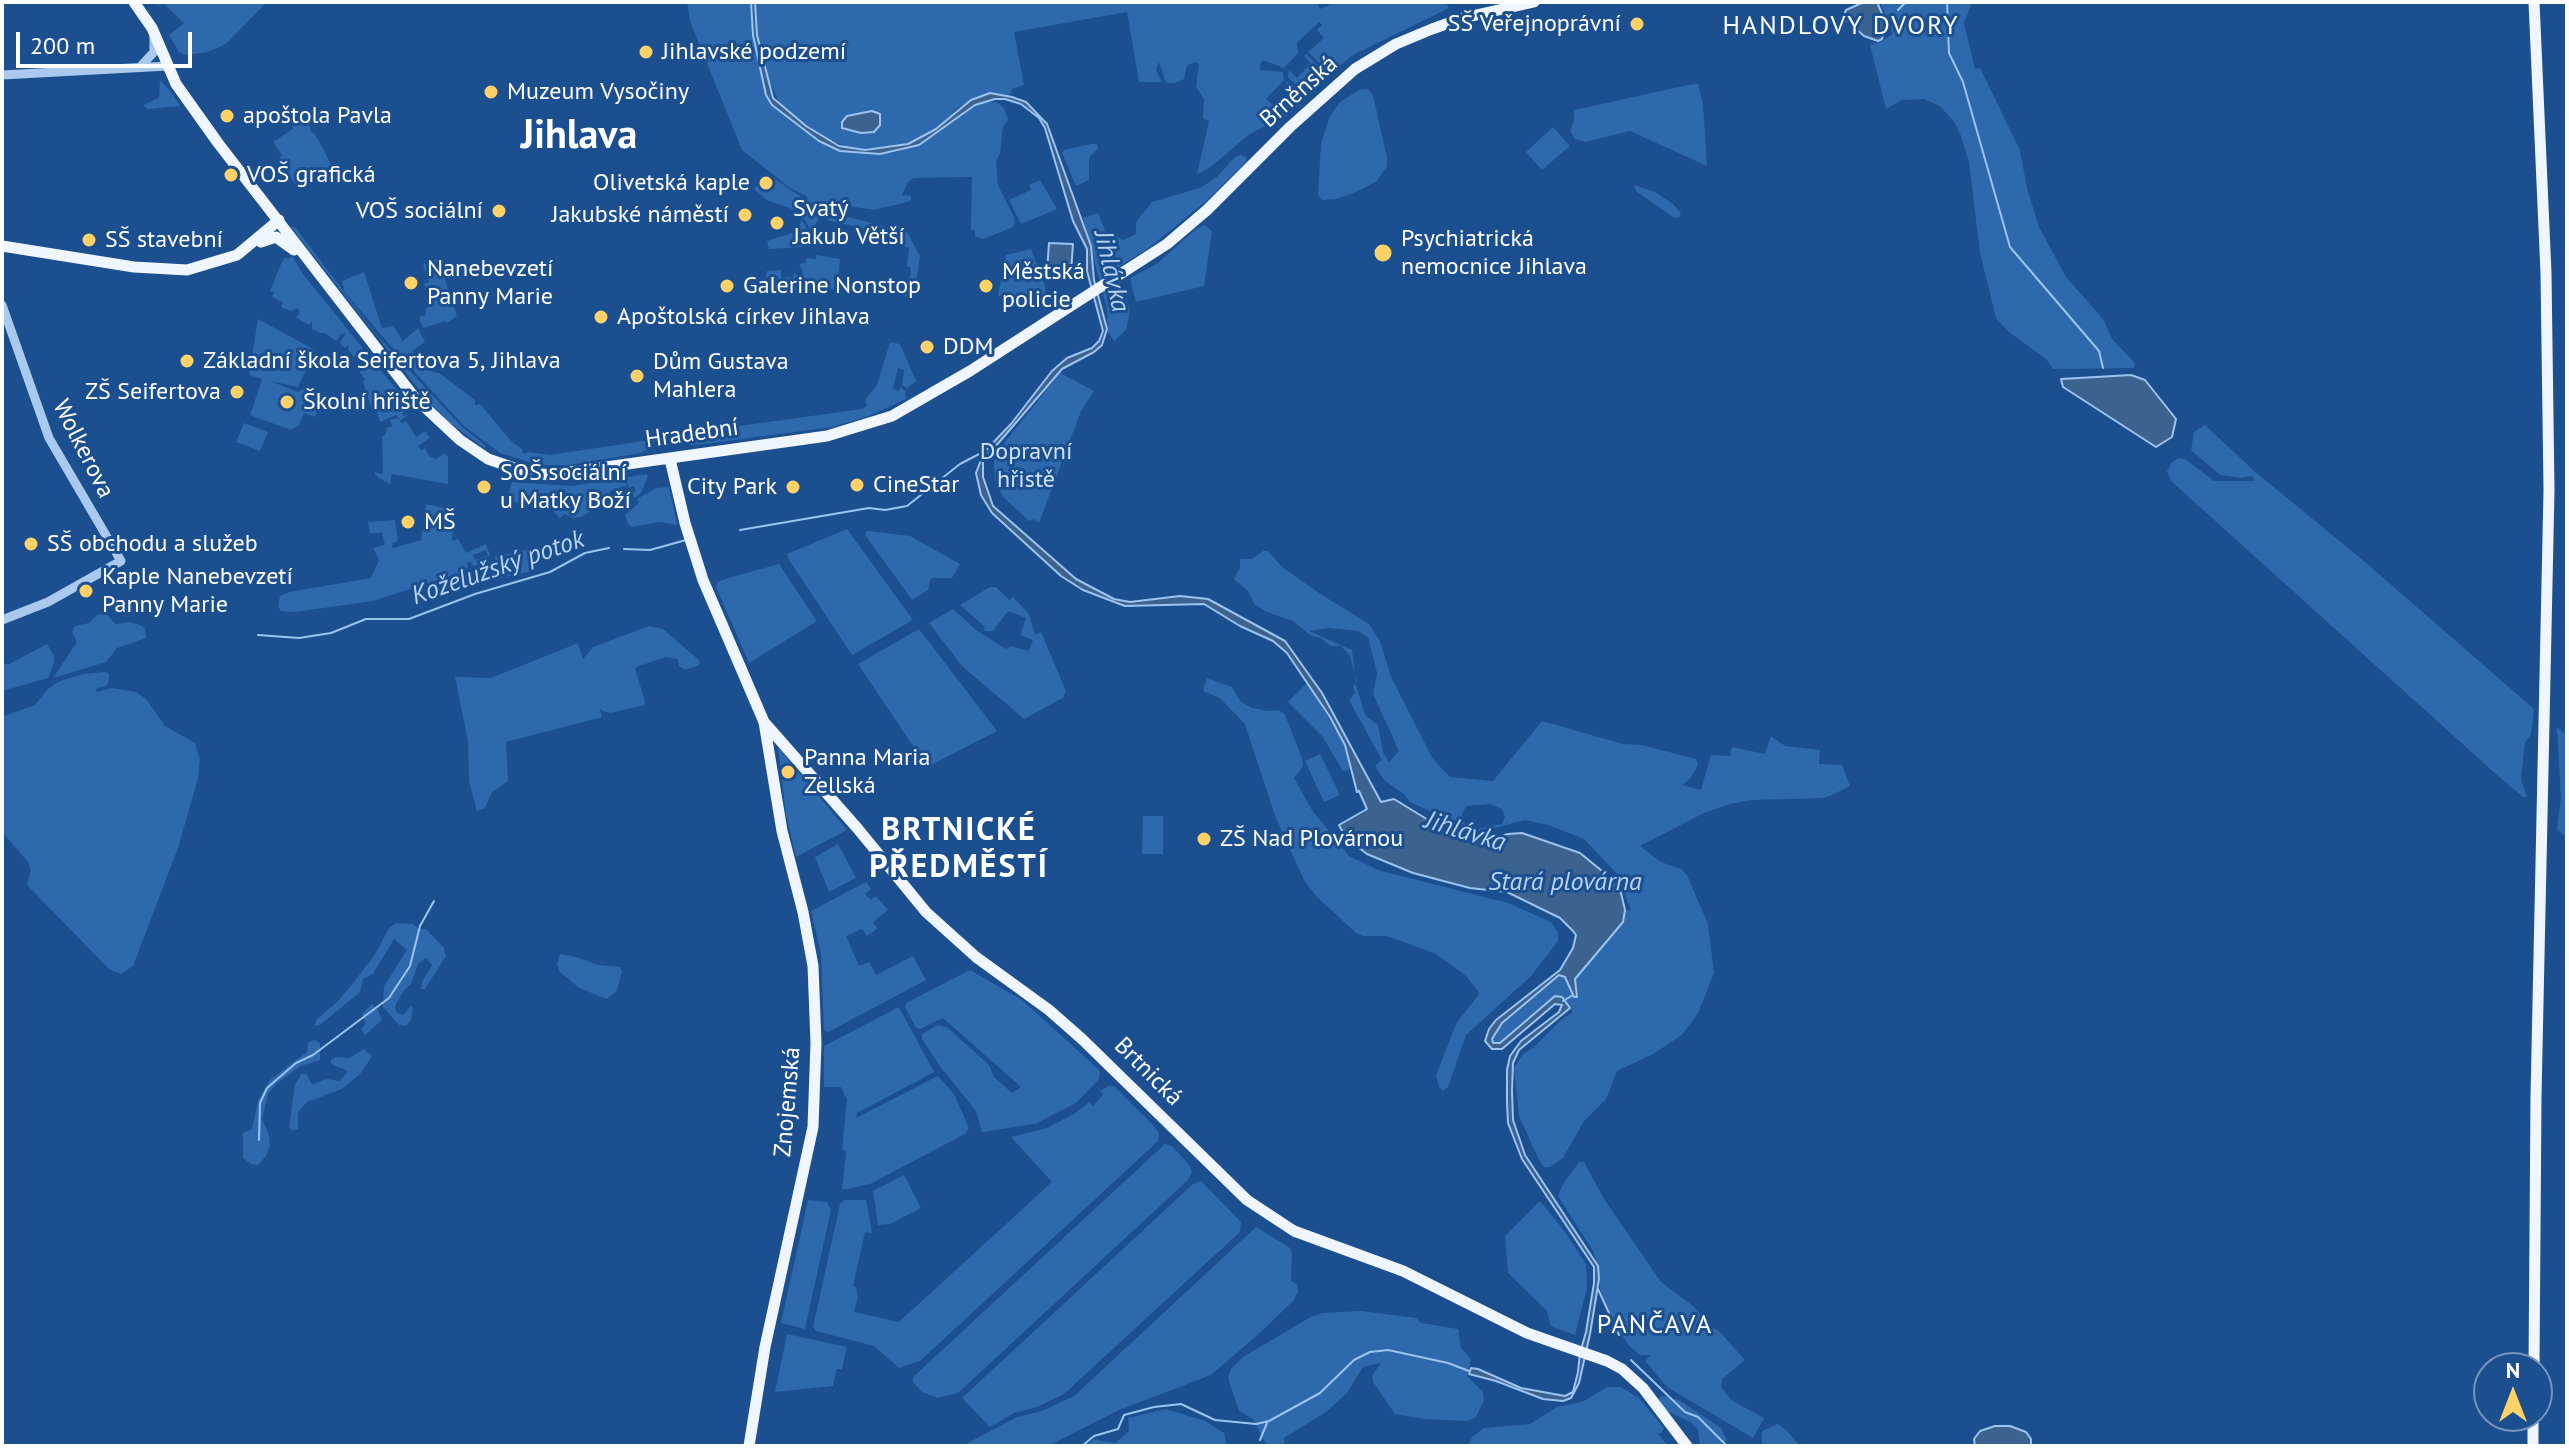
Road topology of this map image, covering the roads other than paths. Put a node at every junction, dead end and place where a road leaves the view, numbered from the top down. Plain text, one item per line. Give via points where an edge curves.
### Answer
1 (134, 2) edge
2 (1534, 2) edge
3 (2534, 2) edge
4 (154, 33) junction
5 (168, 66) junction
6 (138, 68) junction
7 (2, 75) edge
8 (279, 220) junction
9 (2, 246) edge
10 (246, 249) junction
11 (327, 286) junction
12 (2, 305) edge
13 (970, 371) joint
14 (670, 459) junction
15 (2, 620) edge
16 (764, 722) junction
17 (778, 737) junction
18 (771, 761) junction
19 (2534, 1352) edge
20 (749, 1446) edge
21 (1687, 1446) edge

1 - 4 main road, Hradební
2 - 13 main road, Brněnská via 1432,29 1355,69 1167,244
3 - 19 main road via 2546,243 2549,490
4 - 5 main road, Hradební
4 - 6 street via 152,56
5 - 6 street
5 - 8 main road, Hradební via 218,143
6 - 7 street
8 - 10 main road
8 - 11 main road, Hradební
9 - 10 main road via 166,270 204,267
10 - 11 main road via 280,238
11 - 14 main road, Hradební via 415,398 488,459 549,475
12 - 15 street, Wolkerova via 52,442 121,561 48,602
13 - 14 main road, Hradební via 892,416 860,428
14 - 16 main road, Znojemská via 698,564
16 - 17 main road, Brtnická
16 - 18 main road, Znojemská
17 - 18 main road, Znojemská
17 - 21 main road, Brtnická via 926,912 1082,1039 1247,1200 1294,1231 1403,1271 1512,1326 1607,1361 1631,1377
18 - 20 main road, Znojemská via 812,958 816,1094

